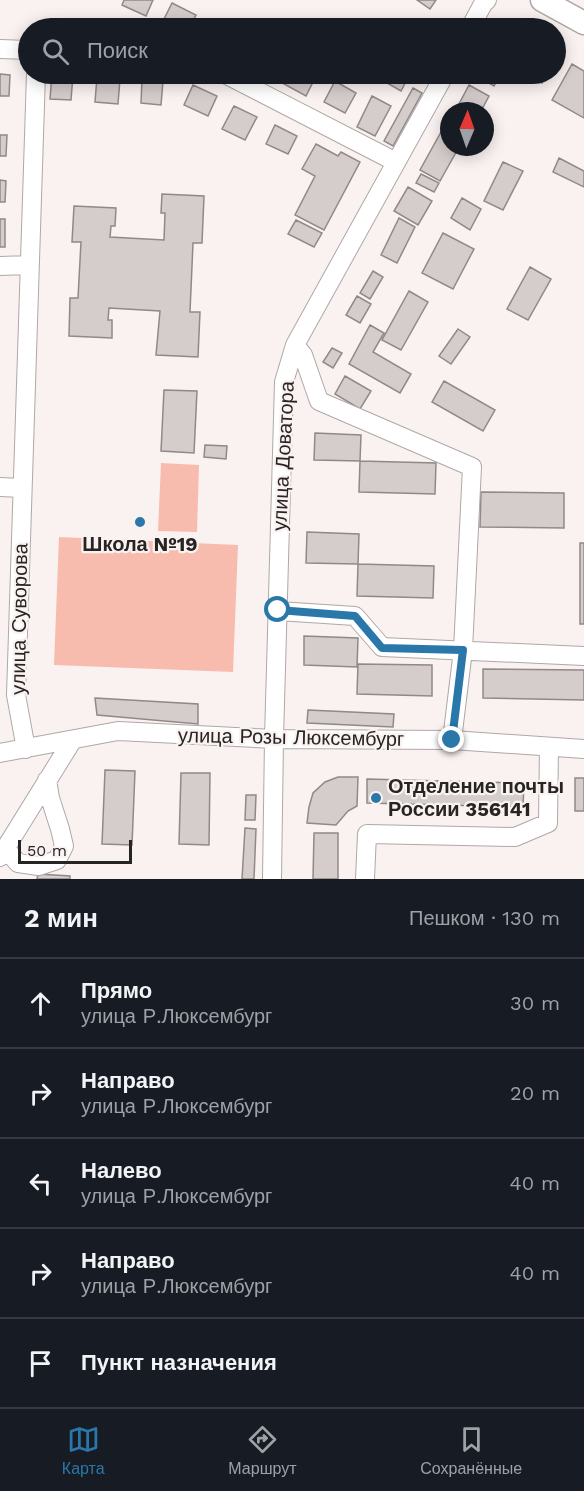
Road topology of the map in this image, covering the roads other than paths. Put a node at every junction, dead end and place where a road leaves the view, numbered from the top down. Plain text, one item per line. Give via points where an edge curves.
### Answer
1 (487, 0) edge
2 (542, 0) edge
3 (475, 18) edge
4 (584, 23) edge
5 (0, 49) edge
6 (18, 50) edge
7 (36, 84) edge
8 (244, 84) edge
9 (439, 84) edge
10 (396, 162) junction
11 (29, 265) junction
12 (0, 266) edge
13 (295, 345) junction
14 (0, 487) edge
15 (22, 488) junction
16 (278, 610) junction
17 (463, 650) junction
18 (584, 656) edge
19 (274, 739) junction
20 (452, 740) junction
21 (72, 741) junction
22 (549, 747) junction
23 (26, 749) junction
24 (584, 749) edge
25 (0, 753) edge
26 (47, 780) junction
27 (3, 852) edge
28 (272, 879) edge
29 (365, 879) edge

1 - 3 street
2 - 4 main road
5 - 6 street
7 - 11 street, улица Суворова
8 - 10 street
9 - 10 street, улица Доватора
10 - 13 street, улица Доватора
11 - 12 street
11 - 15 street, улица Суворова
13 - 16 street, улица Доватора via 284,382
13 - 17 street via 303,355 319,401 472,467
14 - 15 street
15 - 23 street, улица Суворова via 16,695
16 - 17 street via 355,616 382,648
16 - 19 street, улица Доватора
17 - 18 street
17 - 20 street
19 - 20 street, улица Розы Люксембург
19 - 21 street, улица Розы Люксембург via 118,731
19 - 28 street, улица Доватора
20 - 22 street, улица Розы Люксембург
21 - 23 street, улица Розы Люксембург
21 - 26 street
22 - 24 street, улица Розы Люксембург
22 - 29 street via 548,823 515,837 367,834
23 - 25 street, улица Розы Люксембург
26 - 27 street
26 - 27 street via 64,846 57,860 39,866 18,863

